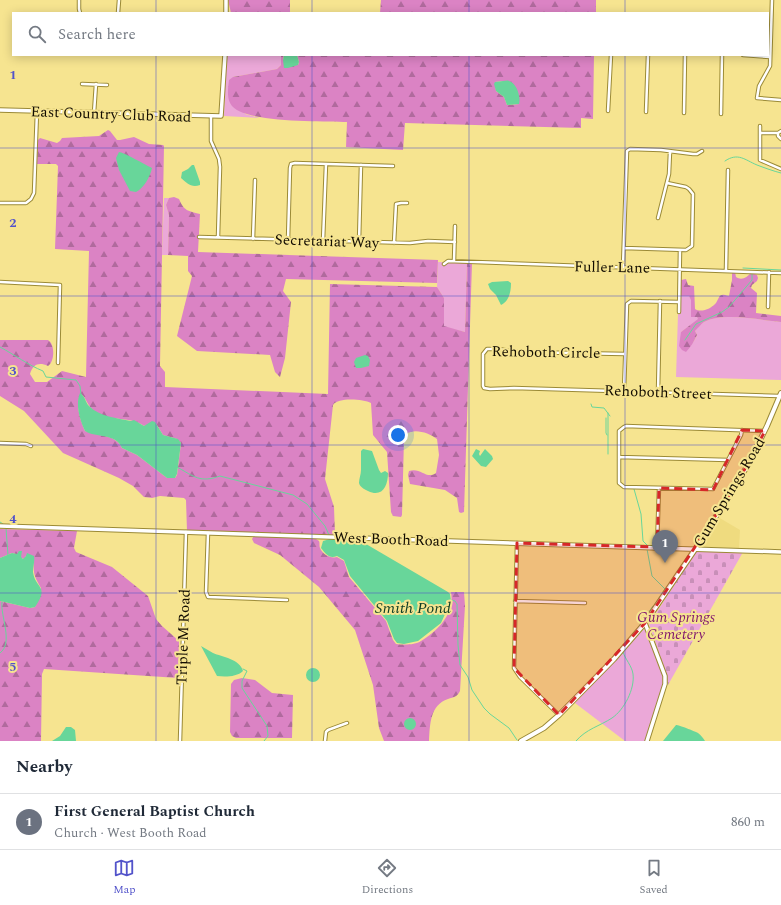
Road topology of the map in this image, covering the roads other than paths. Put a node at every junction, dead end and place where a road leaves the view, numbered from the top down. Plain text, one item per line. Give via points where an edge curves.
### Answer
1 (79, 0) edge
2 (119, 0) edge
3 (226, 0) edge
4 (772, 0) edge
5 (80, 12) edge
6 (118, 12) edge
7 (226, 12) edge
8 (225, 56) edge
9 (611, 56) edge
10 (648, 56) edge
11 (685, 56) edge
12 (722, 56) edge
13 (756, 56) edge
14 (770, 57) junction
15 (82, 84) dead end
16 (96, 84) junction
17 (107, 85) dead end
18 (781, 100) edge
19 (0, 110) edge
20 (608, 111) dead end
21 (37, 112) junction
22 (646, 112) dead end
23 (94, 113) junction
24 (684, 113) dead end
25 (720, 114) dead end
26 (211, 117) junction
27 (760, 126) dead end
28 (780, 132) edge
29 (760, 133) junction
30 (781, 139) edge
31 (702, 151) dead end
32 (670, 152) junction
33 (326, 164) junction
34 (361, 165) junction
35 (393, 166) dead end
36 (781, 169) edge
37 (728, 170) dead end
38 (255, 180) dead end
39 (667, 183) junction
40 (0, 202) edge
41 (407, 203) dead end
42 (658, 218) dead end
43 (455, 226) dead end
44 (199, 237) dead end
45 (218, 237) junction
46 (253, 239) junction
47 (288, 240) junction
48 (323, 241) junction
49 (359, 242) junction
50 (455, 242) junction
51 (394, 243) junction
52 (624, 248) junction
53 (680, 250) junction
54 (454, 261) junction
55 (444, 264) dead end
56 (623, 266) junction
57 (680, 269) junction
58 (726, 270) junction
59 (769, 272) junction
60 (781, 273) edge
61 (0, 282) edge
62 (660, 301) junction
63 (680, 302) junction
64 (768, 307) dead end
65 (679, 312) dead end
66 (625, 354) junction
67 (58, 363) dead end
68 (536, 389) joint
69 (624, 392) junction
70 (658, 392) junction
71 (780, 395) edge
72 (742, 430) junction
73 (765, 431) junction
74 (0, 443) edge
75 (31, 446) dead end
76 (619, 457) junction
77 (728, 460) junction
78 (659, 488) junction
79 (0, 526) edge
80 (186, 532) junction
81 (208, 533) junction
82 (517, 543) junction
83 (657, 547) junction
84 (695, 549) junction
85 (781, 552) edge
86 (287, 600) dead end
87 (515, 602) junction
88 (585, 603) dead end
89 (645, 624) junction
90 (559, 715) junction
91 (347, 723) dead end
92 (180, 741) edge
93 (325, 741) edge
94 (521, 741) edge
95 (647, 741) edge

1 - 5 street
2 - 6 street
3 - 7 street
4 - 14 street
8 - 26 street, East Country Club Road via 221,116
9 - 20 street
10 - 22 street
11 - 24 street
12 - 25 street
13 - 14 street
14 - 18 street via 770,66 759,86 757,98
15 - 16 street
16 - 17 street
16 - 23 street
19 - 21 street, East Country Club Road
21 - 23 street, East Country Club Road
21 - 40 street via 34,193 26,203
23 - 26 street, East Country Club Road
26 - 45 street via 211,141 220,167
27 - 29 street
28 - 29 street
28 - 30 street via 778,138
29 - 36 street via 760,160
31 - 32 street via 697,154
32 - 39 street
32 - 52 street via 630,149 627,151
33 - 34 street
33 - 47 street via 291,164
33 - 48 street
34 - 35 street
34 - 49 street
37 - 58 street
38 - 46 street
39 - 42 street
39 - 53 street via 689,188 693,194 692,246
41 - 51 street via 396,204
43 - 50 street
44 - 45 street, Secretariat Way
45 - 46 street, Secretariat Way
46 - 47 street, Secretariat Way
47 - 48 street, Secretariat Way
48 - 49 street, Secretariat Way
49 - 51 street, Secretariat Way
50 - 51 street, Secretariat Way
50 - 54 street
52 - 53 street
52 - 56 street
53 - 57 street
54 - 55 street, Fuller Lane
54 - 56 street, Fuller Lane via 549,266
56 - 57 street, Fuller Lane
57 - 58 street, Fuller Lane
57 - 63 street
58 - 59 street, Fuller Lane
59 - 60 street, Fuller Lane
59 - 64 street
61 - 67 street via 60,285
62 - 63 street
62 - 66 street via 631,301 627,304
62 - 70 street
63 - 65 street
66 - 68 street, Rehoboth Circle via 485,350 482,383 484,388
66 - 69 street
68 - 69 street, Rehoboth Street
69 - 70 street, Rehoboth Street
70 - 71 street, Rehoboth Street
71 - 73 main road, Gum Springs Road
72 - 73 street
72 - 76 street via 624,427 619,431
72 - 77 street
73 - 84 main road, Gum Springs Road via 748,465
74 - 75 street
76 - 77 street
76 - 78 street via 620,485
77 - 78 street via 713,489
78 - 83 street
79 - 80 street, West Booth Road
80 - 81 street, West Booth Road
80 - 92 street, Triple M Road
81 - 82 street, West Booth Road
81 - 86 street via 208,597
82 - 83 street, West Booth Road
82 - 87 street
83 - 84 street, West Booth Road
84 - 85 street, West Booth Road
84 - 89 main road, Gum Springs Road
87 - 88 street
87 - 90 street via 514,668
89 - 90 main road, Gum Springs Road
89 - 95 street via 665,676 665,684
90 - 94 main road, Gum Springs Road via 544,728
91 - 93 street via 328,730

